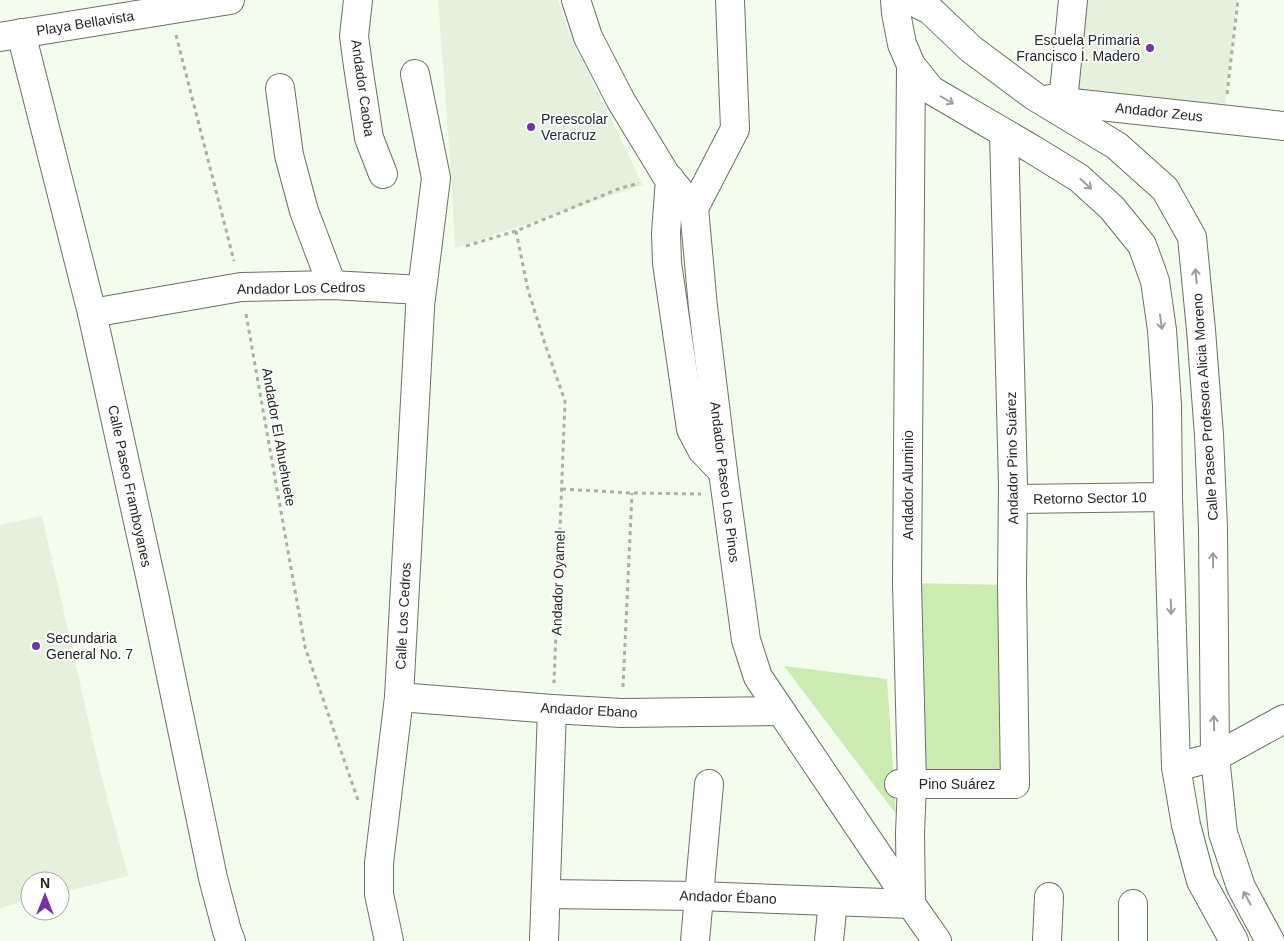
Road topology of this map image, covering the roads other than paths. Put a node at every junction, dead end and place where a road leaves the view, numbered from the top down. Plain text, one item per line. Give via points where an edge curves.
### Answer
1 (230, 0) edge
2 (358, 0) edge
3 (576, 0) edge
4 (730, 0) edge
5 (895, 0) edge
6 (1073, 0) edge
7 (925, 4) edge
8 (167, 5) edge
9 (11, 35) edge
10 (911, 65) junction
11 (415, 74) dead end
12 (280, 88) dead end
13 (1034, 96) junction
14 (1062, 102) junction
15 (1284, 126) edge
16 (1004, 133) junction
17 (383, 174) dead end
18 (668, 177) junction
19 (694, 208) junction
20 (332, 285) junction
21 (421, 294) junction
22 (92, 313) junction
23 (725, 483) junction
24 (1168, 497) junction
25 (1013, 499) junction
26 (399, 696) junction
27 (552, 709) junction
28 (780, 711) junction
29 (1284, 718) edge
30 (1215, 757) junction
31 (1176, 767) junction
32 (709, 784) dead end
33 (906, 784) junction
34 (1015, 784) joint
35 (546, 894) junction
36 (698, 896) junction
37 (1049, 897) dead end
38 (833, 901) junction
39 (911, 904) junction
40 (1133, 904) dead end
41 (1229, 938) edge
42 (231, 941) edge
43 (389, 941) edge
44 (544, 941) edge
45 (695, 941) edge
46 (829, 941) edge
47 (937, 941) edge
48 (1047, 941) edge
49 (1133, 941) edge
50 (1270, 941) edge

1 - 8 street, Playa Bellavista
2 - 17 street, Andador Caoba via 354,36 358,66 369,138
3 - 18 street via 588,37 608,77
4 - 19 street via 735,129
5 - 10 street via 902,44
6 - 14 street
7 - 13 street, Calle Paseo Profesora Alicia Moreno via 971,49
8 - 9 street, Playa Bellavista
9 - 22 street, Calle Paseo Framboyanes
10 -> 16 street via 931,90
10 - 33 street, Andador Aluminio
11 - 21 street, Calle Los Cedros via 436,178
12 - 20 street via 289,155 304,211
13 - 14 street, Andador Zeus
30 -> 13 street, Calle Paseo Profesora Alicia Moreno via 1212,518 1202,339 1192,237 1165,189 1131,158 1117,146
14 - 15 street, Andador Zeus
16 -> 24 street via 1079,178 1112,208 1142,245 1155,281 1162,330
16 - 25 street, Andador Pino Suárez
18 - 19 street
18 - 23 street via 667,263 691,429
19 - 23 street, Andador Paseo Los Pinos
20 - 21 street, Andador Los Cedros
20 - 22 street, Andador Los Cedros via 241,287
21 - 26 street, Calle Los Cedros
22 - 42 street, Calle Paseo Framboyanes via 213,878
23 - 28 street, Andador Paseo Los Pinos via 746,640 758,677
24 - 25 street, Retorno Sector 10
24 -> 31 street
25 - 34 street, Andador Pino Suárez
26 - 27 street, Andador Ebano
26 - 43 street, Calle Los Cedros via 379,863 379,894
27 - 28 street, Andador Ebano via 622,713
27 - 35 street
28 - 39 street, Andador Paseo Los Pinos
29 - 30 street
30 - 31 street
50 -> 30 street, Calle Paseo Profesora Alicia Moreno via 1241,887 1223,833
31 - 41 street via 1186,825 1201,881
32 - 36 street
33 - 34 street, Pino Suárez
33 - 39 street, Andador Aluminio
35 - 36 street, Andador Ébano
35 - 44 street
36 - 38 street, Andador Ébano
36 - 45 street
37 - 48 street
38 - 39 street, Andador Ébano
38 - 46 street
39 - 47 street, Andador Paseo Los Pinos
40 - 49 street

